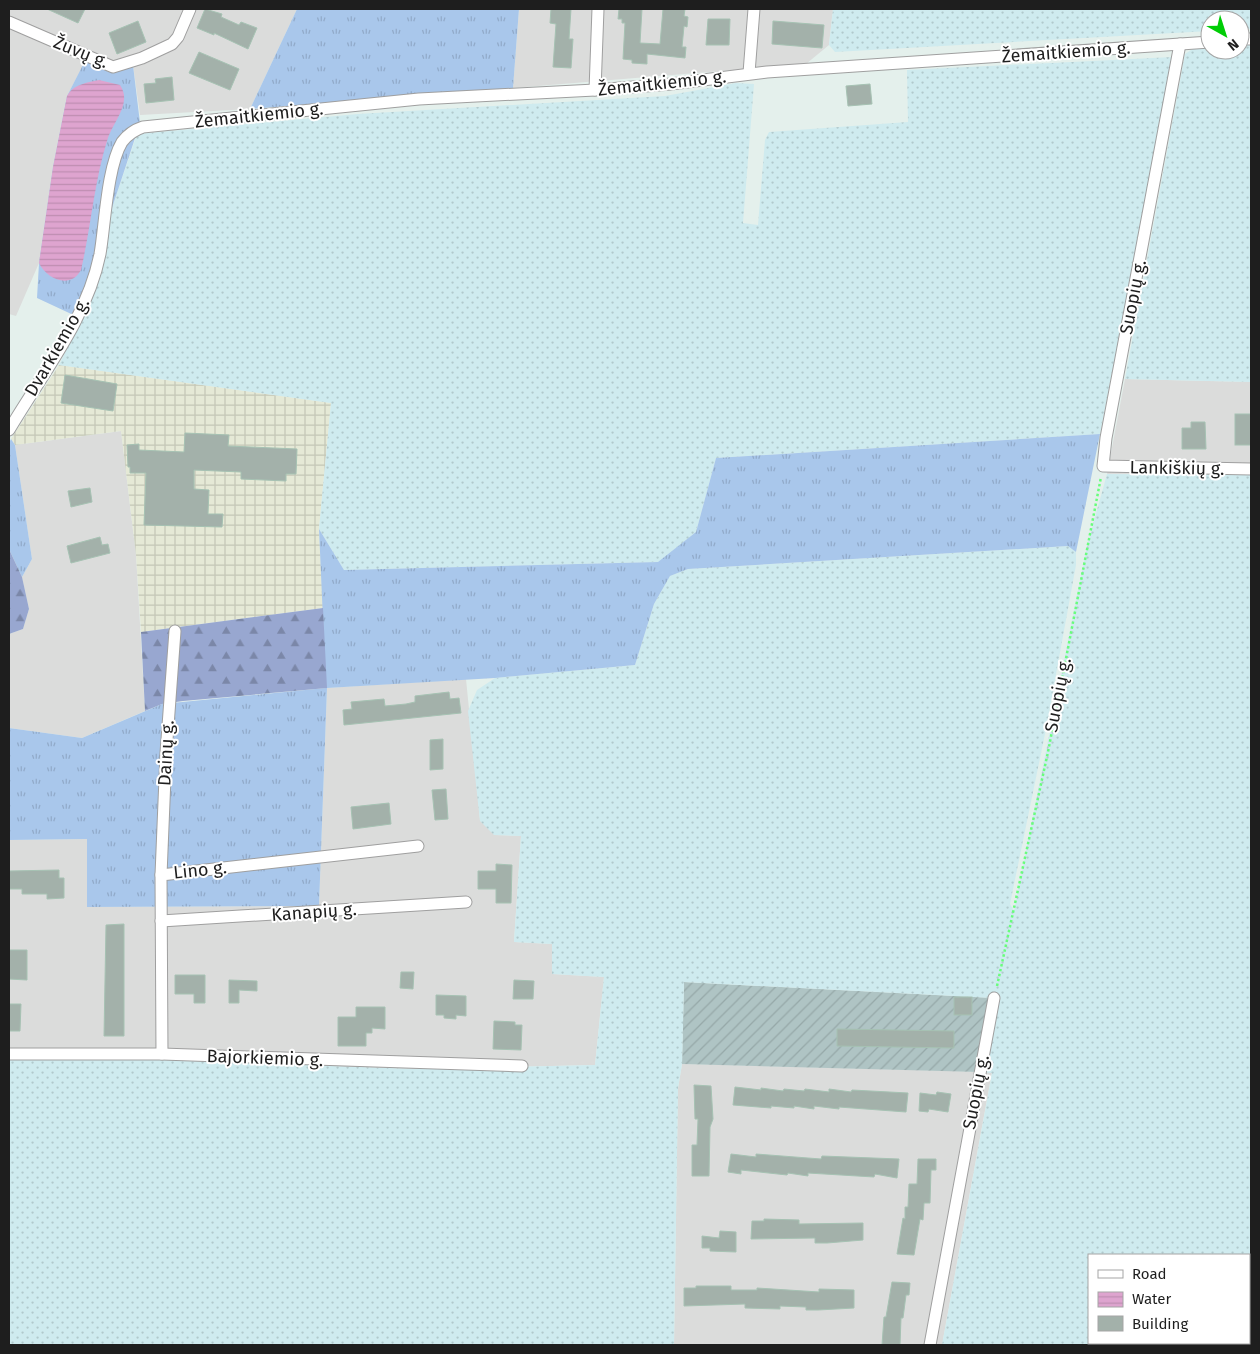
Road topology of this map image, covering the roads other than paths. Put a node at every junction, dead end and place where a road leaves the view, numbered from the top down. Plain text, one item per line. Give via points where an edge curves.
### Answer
1 (190, 9) edge
2 (598, 9) edge
3 (754, 9) edge
4 (9, 22) edge
5 (1200, 43) edge
6 (1180, 44) junction
7 (749, 73) junction
8 (595, 90) junction
9 (121, 144) joint
10 (9, 430) edge
11 (1103, 466) joint
12 (1251, 469) edge
13 (174, 631) dead end
14 (418, 846) dead end
15 (161, 875) junction
16 (466, 902) dead end
17 (161, 921) junction
18 (994, 998) road end
19 (9, 1054) edge
20 (162, 1054) junction
21 (522, 1066) dead end
22 (930, 1345) edge

1 - 4 street, Žuvų g. via 172,44 113,67
2 - 8 street
3 - 7 street
5 - 6 street, Žemaitkiemio g.
6 - 7 street, Žemaitkiemio g.
6 - 11 street, Suopių g.
7 - 8 street, Žemaitkiemio g.
8 - 9 street, Žemaitkiemio g. via 420,99 168,124 136,130
9 - 10 street, Dvarkiemio g. via 98,261 88,294 72,327
11 - 12 street, Lankiškių g.
13 - 15 street, Dainų g.
14 - 15 street, Lino g.
15 - 17 street, Lino g.
16 - 17 street, Kanapių g.
17 - 20 street, Lino g.
18 - 22 street, Suopių g.
19 - 20 street, Bajorkiemio g.
20 - 21 street, Bajorkiemio g.

